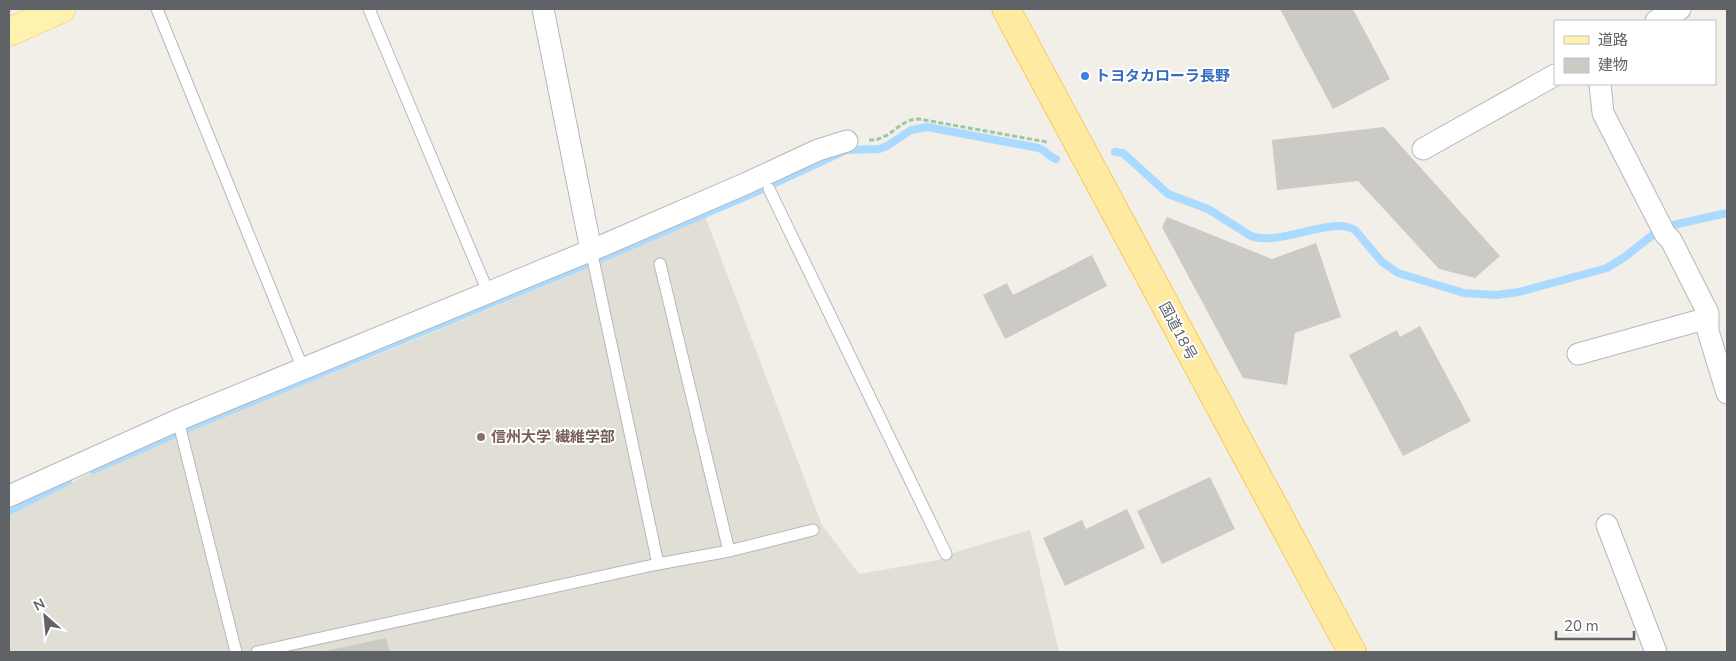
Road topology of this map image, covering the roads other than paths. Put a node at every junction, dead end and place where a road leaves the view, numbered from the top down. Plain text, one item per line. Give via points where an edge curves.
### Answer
1 (61, 9) edge
2 (157, 9) edge
3 (369, 9) edge
4 (543, 9) edge
5 (1006, 9) edge
6 (1680, 9) edge
7 (1658, 20) edge
8 (9, 32) edge
9 (1554, 76) edge
10 (1600, 85) edge
11 (847, 140) road end
12 (1422, 148) dead end
13 (766, 182) junction
14 (592, 258) junction
15 (660, 264) dead end
16 (488, 292) junction
17 (1708, 318) junction
18 (1578, 354) dead end
19 (303, 369) junction
20 (1727, 393) edge
21 (180, 427) junction
22 (9, 496) edge
23 (1607, 525) dead end
24 (813, 530) dead end
25 (728, 551) junction
26 (946, 554) dead end
27 (658, 564) junction
28 (236, 652) edge
29 (257, 652) edge
30 (1352, 652) edge
31 (1656, 652) edge

1 - 8 main road
2 - 19 lane
3 - 16 lane
4 - 14 street
5 - 30 highway, 国道18号
6 - 7 street
9 - 12 street
10 - 17 street via 1603,113 1701,298
11 - 13 street via 818,150
13 - 14 street
13 - 26 lane
14 - 16 street
14 - 27 lane
15 - 25 lane
16 - 19 street
17 - 18 street
17 - 20 street via 1708,330
19 - 21 street
21 - 22 street
21 - 28 lane
23 - 31 street
24 - 25 lane
25 - 27 lane
27 - 29 lane

